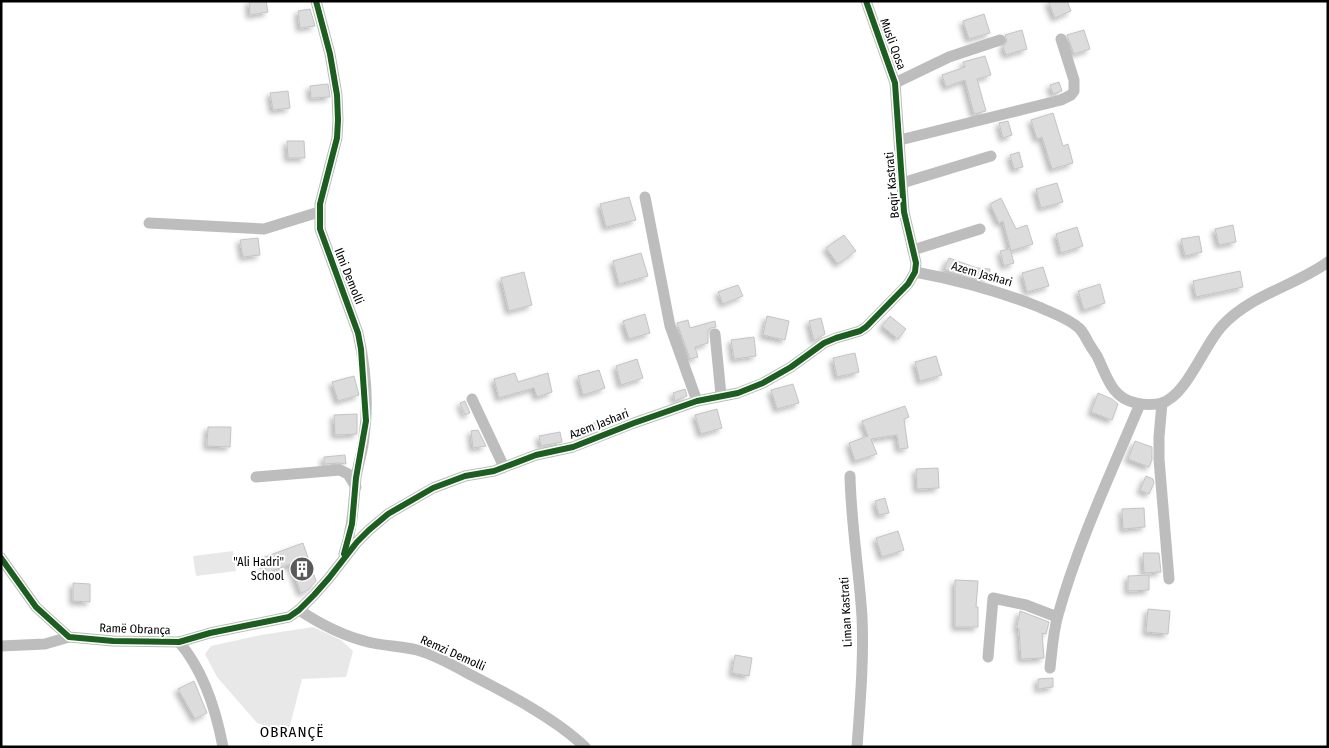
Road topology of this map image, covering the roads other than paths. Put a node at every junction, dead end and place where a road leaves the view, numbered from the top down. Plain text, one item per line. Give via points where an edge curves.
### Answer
1 (316, 1) edge
2 (866, 1) edge
3 (1060, 39) dead end
4 (1000, 40) dead end
5 (896, 89) junction
6 (900, 140) junction
7 (991, 156) dead end
8 (902, 183) junction
9 (645, 196) dead end
10 (319, 212) junction
11 (149, 223) dead end
12 (980, 229) dead end
13 (913, 250) junction
14 (1328, 262) edge
15 (915, 272) junction
16 (715, 334) dead end
17 (721, 395) junction
18 (472, 399) dead end
19 (697, 401) junction
20 (1162, 403) junction
21 (1140, 404) junction
22 (504, 467) junction
23 (850, 476) dead end
24 (256, 477) dead end
25 (356, 487) junction
26 (1, 558) edge
27 (341, 561) junction
28 (1169, 579) dead end
29 (299, 610) junction
30 (1057, 616) junction
31 (69, 637) junction
32 (179, 642) junction
33 (1, 646) edge
34 (988, 656) dead end
35 (1050, 668) dead end
36 (223, 747) edge
37 (585, 747) edge
38 (857, 747) edge

1 - 10 street, Ilmi Demolli via 330,54 338,120 337,138
2 - 5 street, Musli Qosa
3 - 6 street, Beqir Kastrati via 1074,80 1071,95
4 - 5 street via 949,57
5 - 6 street, Beqir Kastrati
6 - 8 street, Beqir Kastrati
7 - 8 street, Beqir Kastrati
8 - 13 street, Beqir Kastrati via 904,212
9 - 19 street via 670,326
10 - 11 street via 264,229
10 - 25 street, Ilmi Demolli via 322,238 353,316 361,349 366,421
12 - 13 street
13 - 15 street, Beqir Kastrati
14 - 20 street via 1230,318 1213,337 1183,385
15 - 17 street, Azem Jashari via 908,284 860,331 824,343 763,383 738,393
15 - 21 street, Azem Jashari via 965,282 1029,303 1065,319 1080,328 1117,394
16 - 17 street
17 - 19 street, Azem Jashari
18 - 22 street
19 - 22 street, Azem Jashari via 573,447 536,455
20 - 21 street, Azem Jashari
20 - 28 street via 1158,437
21 - 30 street via 1077,558
22 - 27 street, Azem Jashari via 464,476 403,505 369,530
23 - 38 street, Liman Kastrati via 862,618
24 - 25 street via 340,470 348,474
25 - 27 street, Ilmi Demolli via 352,524
26 - 31 street via 36,607
27 - 29 street, Azem Jashari
29 - 32 street, Ramë Obrança via 289,616
29 - 37 street, Remzi Demolli via 323,625 367,642 418,650 446,662 529,707 572,734
30 - 34 street via 993,598
30 - 35 street
31 - 32 street, Ramë Obrança
31 - 33 street via 45,644
32 - 36 street via 207,690

